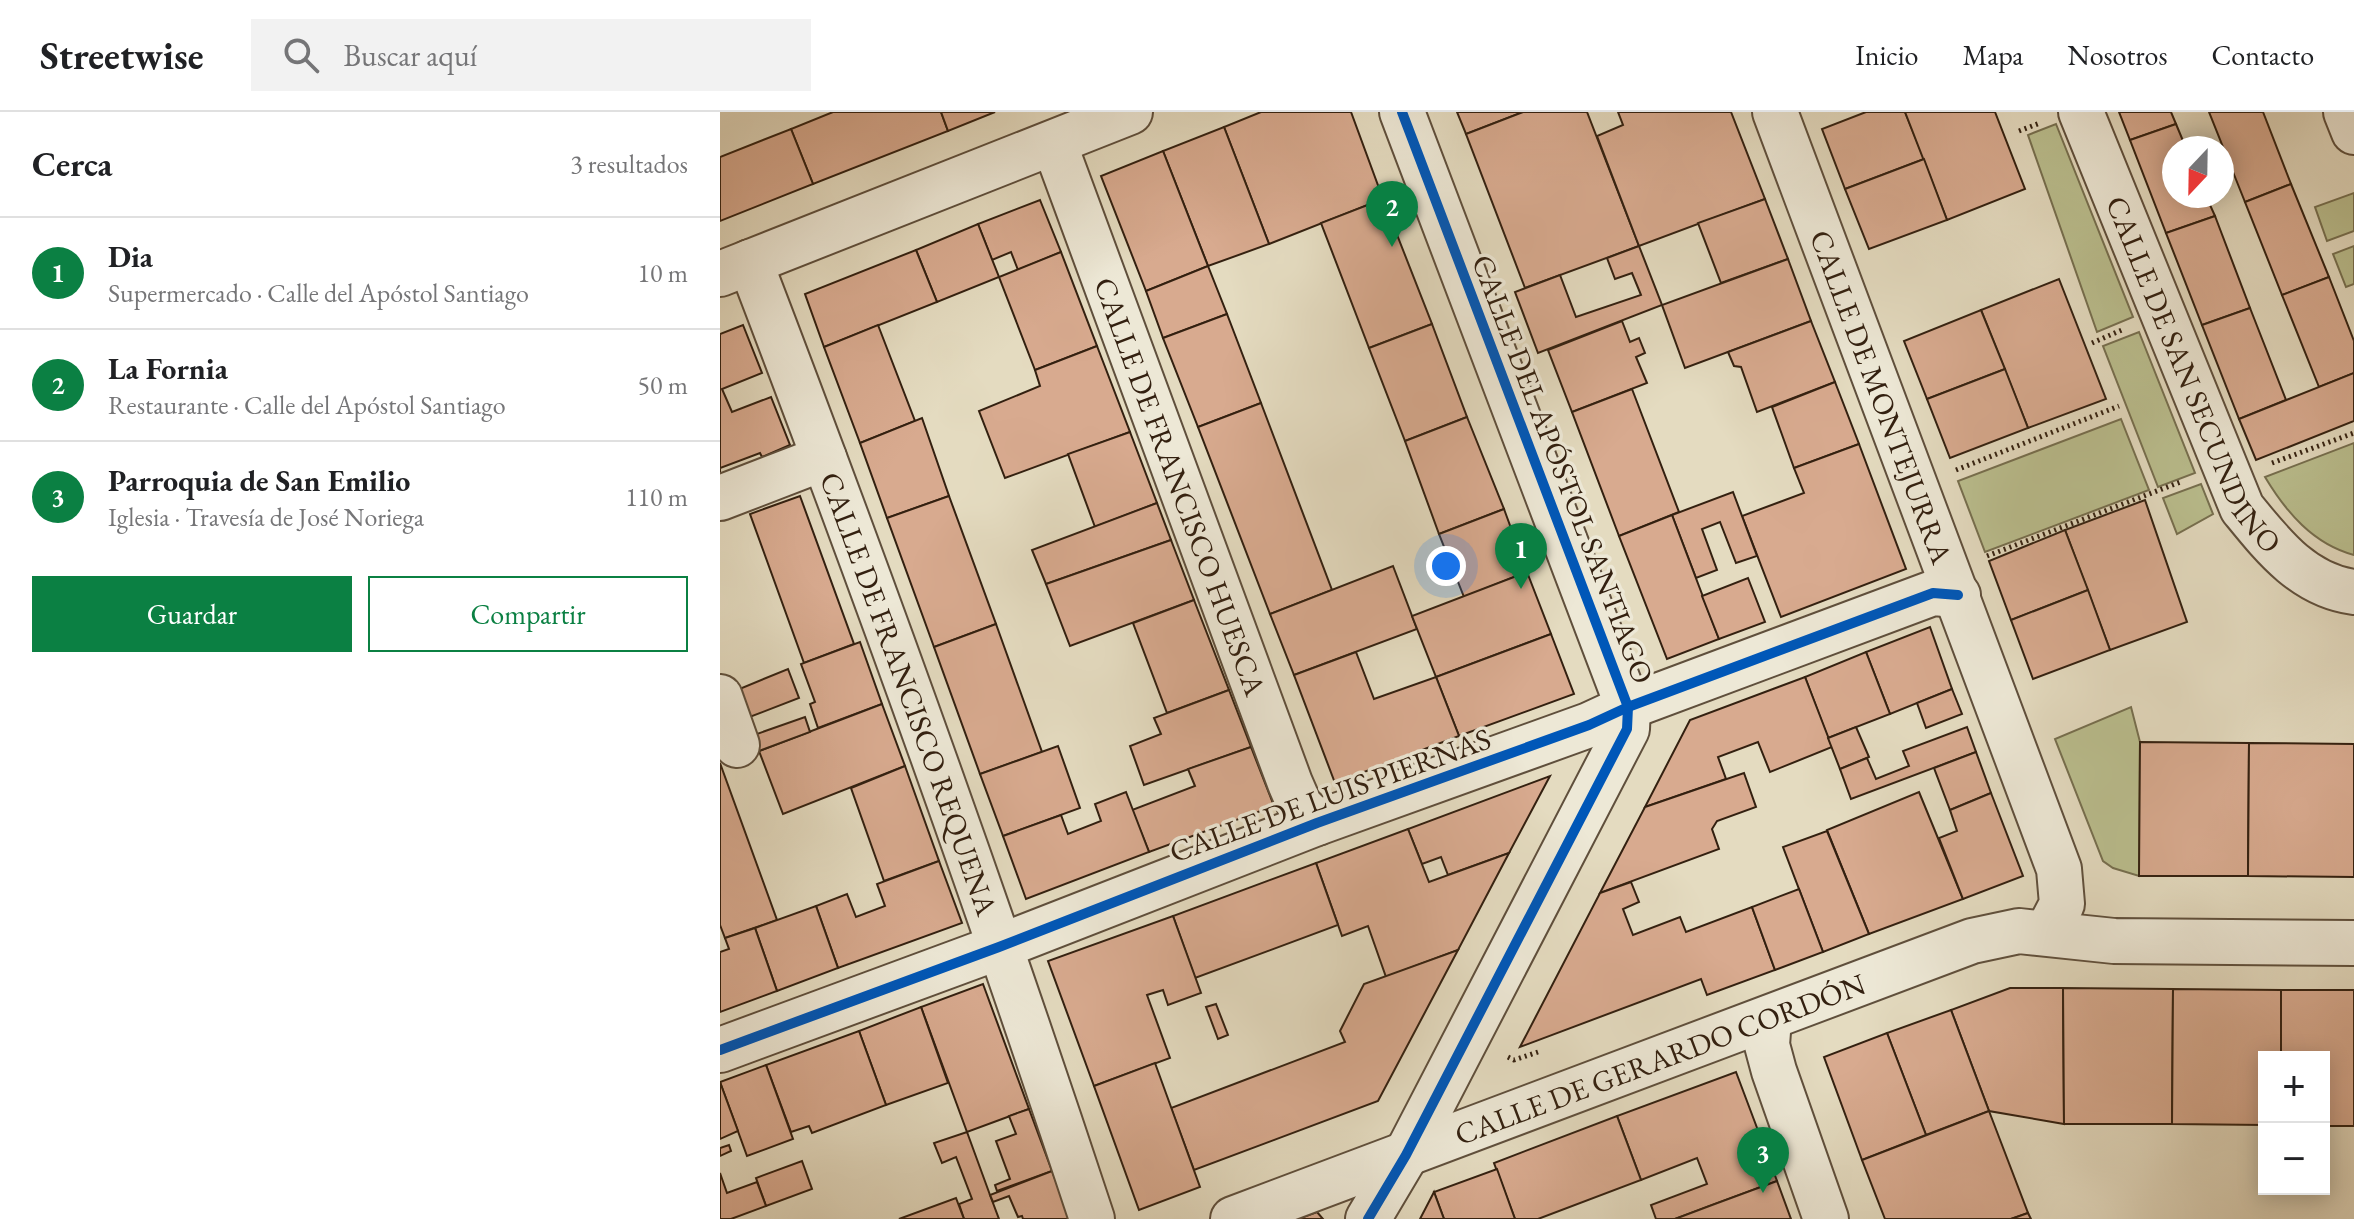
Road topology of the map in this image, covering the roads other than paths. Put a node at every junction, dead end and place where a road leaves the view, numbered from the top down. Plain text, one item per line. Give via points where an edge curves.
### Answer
1 (1130, 112) edge
2 (1402, 112) edge
3 (1775, 112) edge
4 (2081, 112) edge
5 (2346, 112) edge
6 (2354, 132) edge
7 (1054, 143) junction
8 (735, 268) edge
9 (824, 458) junction
10 (720, 498) edge
11 (1953, 583) junction
12 (2354, 592) edge
13 (720, 697) edge
14 (1628, 707) junction
15 (737, 745) dead end
16 (1317, 823) junction
17 (2047, 933) junction
18 (2354, 943) edge
19 (999, 947) junction
20 (1769, 1018) junction
21 (720, 1050) edge
22 (1406, 1155) junction
23 (1092, 1219) edge
24 (1233, 1219) edge
25 (1368, 1219) edge
26 (1826, 1219) edge

1 - 7 street
2 - 14 street, CALLE DEL APÓSTOL SANTIAGO
3 - 11 street, CALLE DE MONTEJURRA
4 - 12 street, CALLE DE SAN SECUNDINO via 2242,508 2275,548 2308,576
5 - 6 street
7 - 8 street
7 - 16 street, CALLE DE FRANCISCO HUESCA via 1290,783 1300,806
8 - 9 street, CALLE DE FRANCISCO REQUENA
9 - 10 street
9 - 19 street, CALLE DE FRANCISCO REQUENA
11 - 14 street, CALLE DE LUIS PIERNAS
11 - 17 street, CALLE DE MONTEJURRA via 2059,869 2062,904
13 - 15 street
14 - 16 street, CALLE DE LUIS PIERNAS
14 - 22 street, CALLE DEL APÓSTOL SANTIAGO via 1627,729
16 - 19 street, CALLE DE LUIS PIERNAS
17 - 18 street via 2114,941
17 - 20 street, CALLE DE GERARDO CORDÓN via 2019,931 1972,941
19 - 21 street, CALLE DE LUIS PIERNAS
19 - 23 street, CALLE DE FRANCISCO REQUENA
20 - 22 street, CALLE DE GERARDO CORDÓN
20 - 26 street via 1767,1045 1774,1071
22 - 24 street, CALLE DE GERARDO CORDÓN
22 - 25 street, CALLE DEL APÓSTOL SANTIAGO

